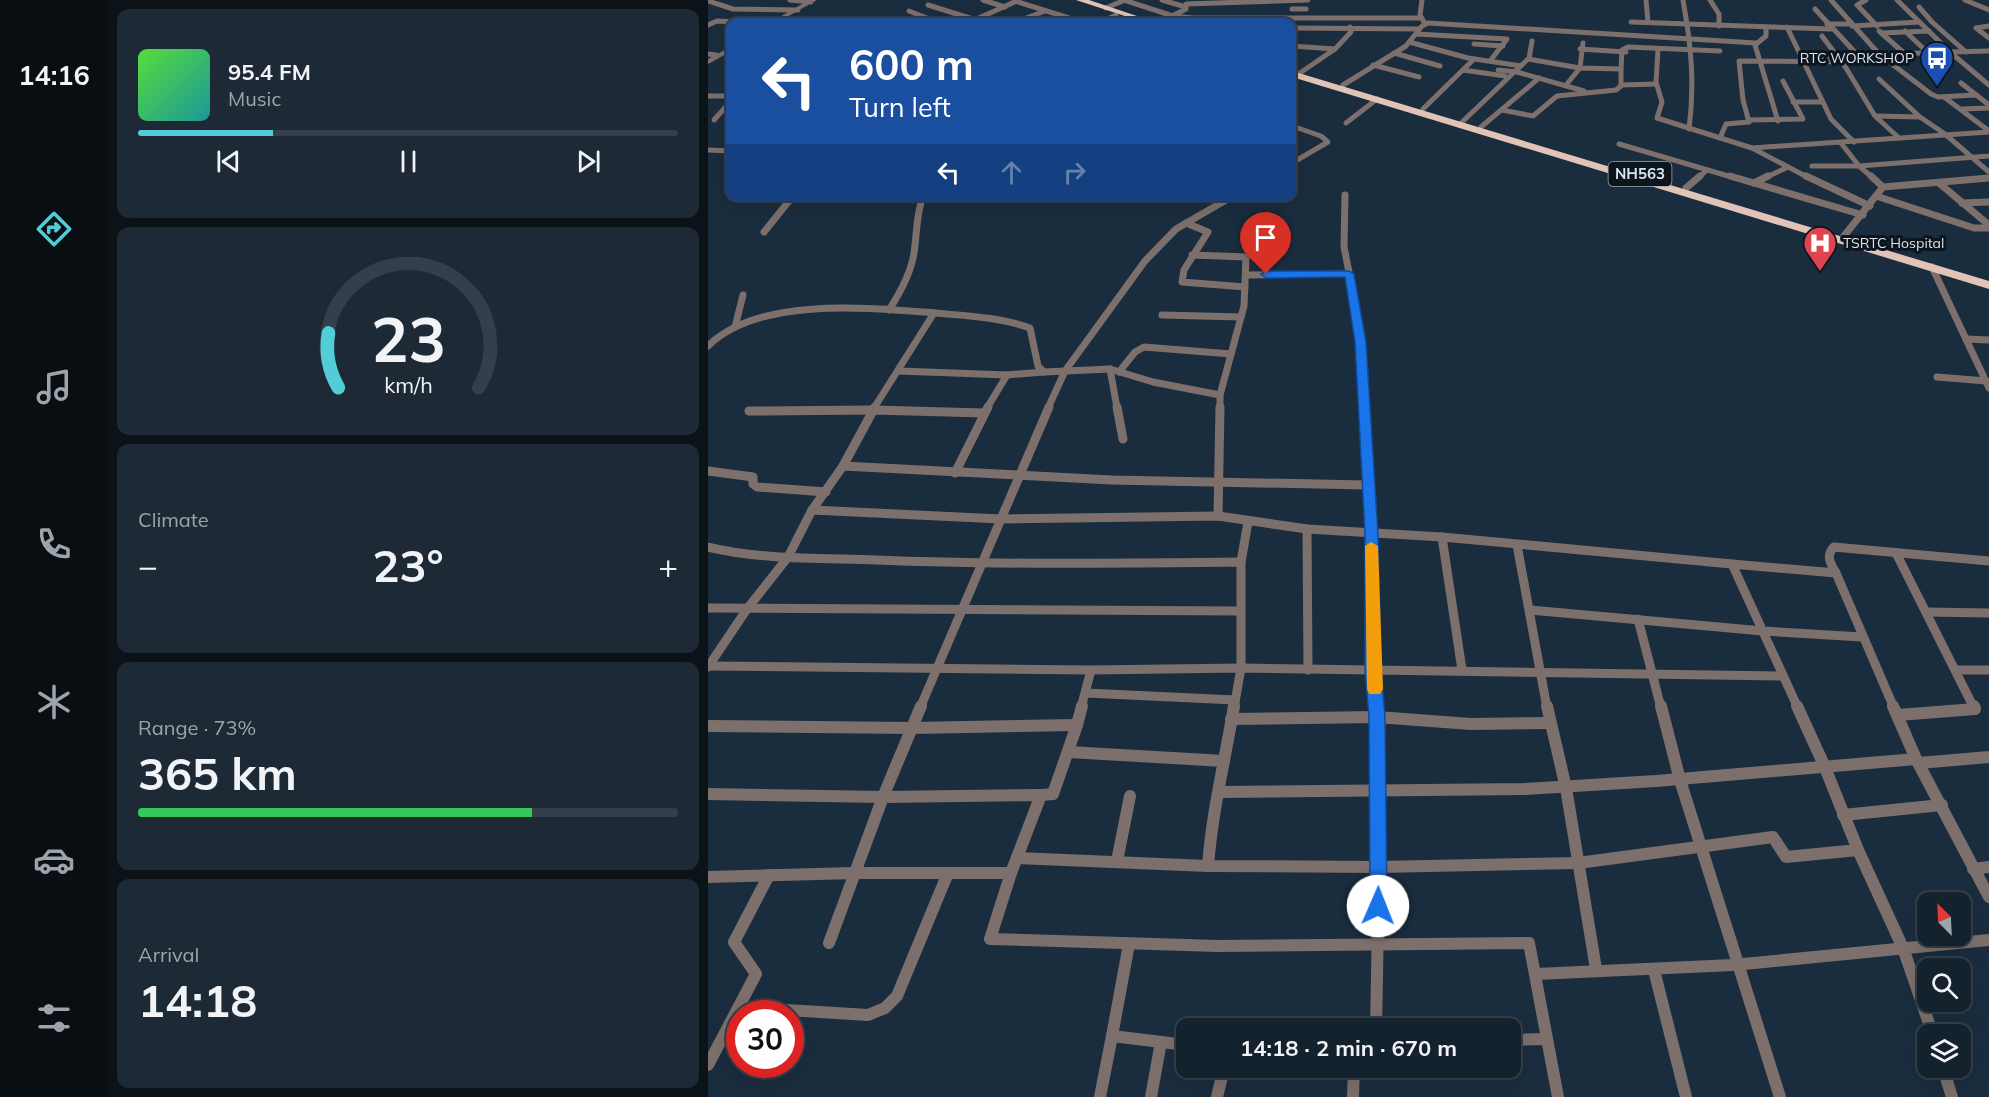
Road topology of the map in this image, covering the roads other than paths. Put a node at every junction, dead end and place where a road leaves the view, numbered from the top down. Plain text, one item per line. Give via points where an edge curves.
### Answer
1 (790, 0) edge
2 (983, 0) edge
3 (1070, 0) edge
4 (1080, 0) edge
5 (1124, 0) edge
6 (1162, 0) edge
7 (1308, 0) edge
8 (1422, 0) edge
9 (1647, 0) edge
10 (1683, 0) edge
11 (1710, 0) edge
12 (1831, 0) edge
13 (1866, 0) edge
14 (1897, 0) edge
15 (1965, 0) edge
16 (708, 1) edge
17 (815, 1) edge
18 (1017, 1) edge
19 (1976, 4) junction
20 (1989, 4) edge
21 (928, 5) dead end
22 (1186, 5) edge
23 (1005, 6) junction
24 (1919, 7) dead end
25 (1106, 8) junction
26 (1292, 9) dead end
27 (1306, 9) dead end
28 (1815, 9) dead end
29 (798, 10) junction
30 (1989, 10) edge
31 (909, 11) dead end
32 (1045, 11) junction
33 (1116, 15) junction
34 (1173, 15) junction
35 (782, 18) edge
36 (786, 18) edge
37 (926, 18) edge
38 (970, 18) edge
39 (980, 18) edge
40 (1027, 18) edge
41 (1069, 18) dead end
42 (1110, 18) edge
43 (1125, 18) edge
44 (1138, 18) edge
45 (1167, 18) edge
46 (1185, 18) edge
47 (1193, 18) edge
48 (1420, 18) junction
49 (1296, 20) edge
50 (726, 21) edge
51 (1631, 22) dead end
52 (1647, 22) junction
53 (1919, 22) junction
54 (1899, 23) junction
55 (1426, 24) junction
56 (1687, 24) junction
57 (708, 25) edge
58 (1851, 25) junction
59 (1719, 26) junction
60 (1875, 26) junction
61 (1989, 26) edge
62 (1350, 27) junction
63 (1787, 27) junction
64 (1829, 27) junction
65 (1296, 28) edge
66 (1766, 28) junction
67 (1929, 31) junction
68 (1418, 32) junction
69 (1906, 32) junction
70 (1881, 33) junction
71 (1822, 36) dead end
72 (1989, 38) edge
73 (1690, 40) junction
74 (1532, 41) dead end
75 (1409, 42) junction
76 (1583, 43) dead end
77 (1756, 43) junction
78 (1474, 44) dead end
79 (1296, 46) edge
80 (1503, 46) junction
81 (1335, 49) junction
82 (1580, 49) junction
83 (1659, 49) junction
84 (726, 50) edge
85 (726, 50) edge
86 (1692, 50) junction
87 (1720, 51) dead end
88 (1989, 51) edge
89 (1622, 52) junction
90 (1927, 52) junction
91 (1950, 52) junction
92 (1966, 52) junction
93 (1394, 53) junction
94 (1636, 53) dead end
95 (1904, 53) junction
96 (1879, 54) junction
97 (712, 55) edge
98 (1859, 55) junction
99 (1836, 56) junction
100 (1474, 58) junction
101 (1529, 59) junction
102 (1803, 59) junction
103 (708, 61) edge
104 (1490, 61) junction
105 (1758, 61) junction
106 (1842, 64) junction
107 (1373, 65) junction
108 (1440, 66) dead end
109 (1521, 66) junction
110 (1580, 68) junction
111 (1621, 69) junction
112 (1462, 70) junction
113 (1498, 70) dead end
114 (1296, 72) edge
115 (1296, 73) edge
116 (1296, 73) edge
117 (1514, 75) junction
118 (1419, 77) dead end
119 (1539, 78) junction
120 (1879, 79) dead end
121 (1783, 81) dead end
122 (1961, 83) dead end
123 (1656, 84) junction
124 (1343, 85) junction
125 (1566, 85) junction
126 (1621, 85) junction
127 (1989, 86) edge
128 (1586, 92) junction
129 (1976, 95) junction
130 (708, 96) edge
131 (726, 96) edge
132 (1944, 97) junction
133 (1377, 99) junction
134 (1793, 102) junction
135 (1822, 102) junction
136 (726, 106) edge
137 (1989, 106) edge
138 (1424, 109) junction
139 (1962, 109) junction
140 (1502, 110) junction
141 (1875, 116) junction
142 (1920, 117) junction
143 (714, 120) dead end
144 (1748, 120) junction
145 (1778, 121) junction
146 (1346, 123) dead end
147 (1461, 123) junction
148 (1296, 127) edge
149 (1481, 127) junction
150 (1689, 129) junction
151 (1989, 132) edge
152 (1945, 134) junction
153 (1720, 138) junction
154 (1899, 138) junction
155 (1854, 142) junction
156 (1841, 143) junction
157 (1618, 144) dead end
158 (1752, 148) junction
159 (708, 150) edge
160 (726, 151) edge
161 (1989, 156) edge
162 (1974, 158) junction
163 (1296, 161) edge
164 (1812, 166) dead end
165 (1859, 166) junction
166 (1788, 167) junction
167 (1707, 170) junction
168 (1989, 172) edge
169 (1989, 178) edge
170 (1754, 183) junction
171 (1939, 183) junction
172 (1883, 187) junction
173 (1686, 188) junction
174 (1345, 195) dead end
175 (1876, 196) junction
176 (789, 201) edge
177 (920, 201) edge
178 (1224, 201) edge
179 (1989, 202) edge
180 (1962, 203) junction
181 (1870, 206) junction
182 (1863, 215) junction
183 (1186, 223) junction
184 (1989, 227) edge
185 (764, 232) dead end
186 (1845, 236) junction
187 (1192, 255) junction
188 (1932, 267) junction
189 (1349, 274) junction
190 (1246, 275) junction
191 (1989, 279) edge
192 (1989, 285) edge
193 (1245, 287) junction
194 (743, 295) dead end
195 (889, 310) junction
196 (933, 313) junction
197 (1162, 315) dead end
198 (1241, 317) junction
199 (735, 327) junction
200 (711, 339) edge
201 (1966, 339) junction
202 (1989, 340) edge
203 (708, 346) edge
204 (1231, 354) junction
205 (899, 371) junction
206 (1065, 371) junction
207 (1114, 371) junction
208 (1044, 372) junction
209 (1006, 375) junction
210 (1937, 377) dead end
211 (1988, 384) edge
212 (1220, 395) junction
213 (873, 410) junction
214 (749, 411) dead end
215 (984, 413) junction
216 (1123, 439) dead end
217 (843, 466) junction
218 (708, 471) edge
219 (955, 473) junction
220 (1018, 475) junction
221 (1217, 481) junction
222 (1367, 484) junction
223 (826, 492) junction
224 (812, 510) junction
225 (1218, 516) junction
226 (1001, 519) junction
227 (1248, 522) junction
228 (1307, 529) junction
229 (1371, 534) junction
230 (1442, 537) junction
231 (1517, 545) junction
232 (708, 547) edge
233 (1896, 553) junction
234 (788, 557) junction
235 (1989, 561) edge
236 (1241, 562) junction
237 (981, 564) junction
238 (1732, 564) junction
239 (1836, 573) junction
240 (708, 608) edge
241 (747, 609) junction
242 (963, 610) junction
243 (1530, 610) junction
244 (1241, 611) junction
245 (1926, 612) junction
246 (1989, 613) edge
247 (1638, 619) junction
248 (1763, 631) junction
249 (1862, 637) junction
250 (708, 666) edge
251 (937, 667) junction
252 (1241, 668) junction
253 (1373, 669) junction
254 (1989, 669) edge
255 (1090, 670) junction
256 (1308, 670) junction
257 (1462, 670) junction
258 (1956, 670) junction
259 (1542, 671) junction
260 (1652, 673) junction
261 (1782, 676) junction
262 (1086, 693) junction
263 (1235, 700) junction
264 (1898, 715) junction
265 (1377, 717) junction
266 (1232, 719) junction
267 (1550, 723) junction
268 (1077, 725) junction
269 (708, 726) edge
270 (913, 728) junction
271 (1069, 752) junction
272 (1989, 757) edge
273 (1224, 761) junction
274 (1918, 761) junction
275 (1824, 765) junction
276 (1680, 780) junction
277 (1566, 788) junction
278 (1377, 791) junction
279 (1220, 792) junction
280 (708, 794) edge
281 (1041, 795) junction
282 (1130, 796) dead end
283 (883, 797) junction
284 (1942, 805) junction
285 (1843, 815) junction
286 (1702, 845) junction
287 (1858, 850) junction
288 (1017, 858) junction
289 (1116, 861) junction
290 (1578, 863) junction
291 (1208, 866) junction
292 (1379, 867) junction
293 (1989, 867) edge
294 (1973, 868) junction
295 (854, 873) junction
296 (948, 873) junction
297 (1011, 873) junction
298 (769, 875) junction
299 (708, 877) edge
300 (1989, 897) edge
301 (1989, 940) edge
302 (829, 944) dead end
303 (1129, 944) junction
304 (1378, 945) junction
305 (1903, 948) junction
306 (1737, 965) junction
307 (1596, 969) junction
308 (1654, 970) junction
309 (1536, 974) junction
310 (743, 1000) edge
311 (804, 1011) edge
312 (1376, 1018) edge
313 (1929, 1024) edge
314 (726, 1031) edge
315 (1112, 1036) junction
316 (1521, 1040) edge
317 (1547, 1040) junction
318 (1161, 1042) junction
319 (1176, 1044) edge
320 (708, 1065) edge
321 (1222, 1078) edge
322 (1354, 1078) edge
323 (1946, 1078) edge
324 (1100, 1097) edge
325 (1151, 1097) edge
326 (1217, 1097) edge
327 (1353, 1097) edge
328 (1558, 1097) edge
329 (1686, 1097) edge
330 (1780, 1097) edge
331 (1952, 1097) edge

1 - 17 street
2 - 23 street
3 - 33 highway
4 - 25 highway
5 - 25 street
5 - 34 street
6 - 22 street
7 - 22 street
8 - 48 street
9 - 52 street
10 - 56 street
11 - 59 street via 1719,14
12 - 58 street
13 - 60 street via 1857,5
14 - 53 street
15 - 19 street
16 - 29 street via 733,9
17 - 29 street
17 - 36 street
18 - 23 street
18 - 32 street
19 - 20 street
19 - 30 street
21 - 38 street
22 - 34 street
22 - 47 street
23 - 39 street
24 - 92 street
25 - 44 highway
26 - 27 street
28 - 64 street
29 - 35 street
31 - 37 street
32 - 40 street
32 - 41 street
33 - 42 street
33 - 43 highway
34 - 45 street
34 - 46 street
48 - 49 street
48 - 55 street
50 - 57 street
51 - 52 street
52 - 56 street
53 - 54 street
53 - 67 street
54 - 60 street
54 - 69 street
55 - 68 street
55 - 73 street via 1529,27
56 - 59 street
56 - 73 street
58 - 60 street
58 - 64 street
58 - 96 street
59 - 66 street
60 - 70 street
61 - 72 street via 1976,28
62 - 65 street
62 - 68 street
62 - 81 street via 1351,32
63 - 64 street
63 - 66 street
63 - 102 street
64 - 98 street
66 - 77 street via 1766,36
67 - 69 street
67 - 91 street
68 - 75 street
68 - 80 street via 1505,38
69 - 70 street
69 - 90 street
70 - 95 street
71 - 99 street
73 - 77 street
73 - 86 street
74 - 101 street
75 - 93 street
75 - 100 street
76 - 82 street
77 - 105 street
78 - 80 street
79 - 81 street
80 - 104 street
81 - 114 street
82 - 89 street
82 - 110 street
83 - 86 street
83 - 89 street via 1628,47
83 - 123 street
84 - 97 street
85 - 103 street
86 - 87 street
86 - 150 street
88 - 92 street
89 - 94 street
89 - 111 street
90 - 91 street
90 - 95 street
91 - 92 street
91 - 127 street
93 - 107 street
93 - 108 street
95 - 96 street
96 - 98 street
96 - 132 street via 1931,94
97 - 103 street
98 - 99 street
98 - 106 street via 1864,62
99 - 102 street
99 - 106 street
100 - 104 street
100 - 112 street
101 - 109 street
101 - 110 street
102 - 105 street
102 - 106 street
102 - 135 street
104 - 109 street
105 - 144 street via 1739,61
105 - 145 street
106 - 141 street
107 - 118 street
107 - 124 street
109 - 117 street
110 - 111 street
110 - 125 street
111 - 126 street
112 - 117 street
112 - 138 street
113 - 117 street
115 - 124 highway, NH563
116 - 133 highway, NH563
117 - 119 street
117 - 147 street
119 - 125 street
119 - 140 street
120 - 142 street
121 - 134 street
122 - 129 street
123 - 126 street
123 - 150 street via 1663,98 1657,118
124 - 138 highway, NH563
125 - 128 street
126 - 128 street via 1616,90
128 - 140 street via 1557,96 1533,116
129 - 132 street
129 - 137 street
130 - 131 street
132 - 139 street
133 - 146 street
133 - 147 highway, NH563
134 - 135 street
134 - 145 street via 1803,119
135 - 155 street via 1831,119
136 - 143 street
137 - 139 street
138 - 147 highway, NH563
139 - 151 street
140 - 149 street
141 - 142 street
141 - 154 street
142 - 152 street
144 - 145 street
144 - 153 street via 1726,124
147 - 149 highway, NH563
147 - 188 highway, NH563
148 - 163 street via 1328,142
149 - 173 highway, NH563
150 - 153 street
151 - 152 street
152 - 154 street
152 - 162 street
153 - 158 street
154 - 155 street
155 - 156 street
156 - 158 street
156 - 165 street
157 - 167 street
158 - 166 street
159 - 160 street
161 - 162 street
162 - 165 street
162 - 168 street
164 - 165 street
165 - 172 street
166 - 170 street
166 - 181 street
167 - 170 street
167 - 173 street
169 - 171 street
170 - 182 street
171 - 172 street
171 - 180 street
172 - 175 street
173 - 186 highway, NH563
174 - 189 street via 1344,247
175 - 181 street
175 - 184 street via 1974,228
176 - 185 street
177 - 195 street via 914,254
178 - 183 street
179 - 180 street
180 - 184 street
181 - 182 street
182 - 186 street
183 - 187 street via 1208,232
183 - 206 street via 1145,261
186 - 191 highway, NH563
187 - 190 street via 1246,257
187 - 193 street via 1181,279 1185,283
188 - 192 highway, NH563
188 - 201 street
189 - 190 street
189 - 222 street via 1360,342
190 - 193 street
193 - 198 street
194 - 199 street
195 - 196 street
195 - 199 street via 796,312
196 - 205 street
196 - 208 street via 986,317 1030,328 1038,366
197 - 198 street
198 - 204 street
199 - 200 street
200 - 203 street
201 - 202 street
201 - 211 street
204 - 207 street via 1144,347
204 - 212 street
205 - 209 street
205 - 213 street
206 - 207 street
206 - 208 street
206 - 220 street
207 - 212 street
207 - 216 street
208 - 209 street
209 - 215 street
210 - 211 street
212 - 221 street
213 - 214 street
213 - 215 street
213 - 217 street
215 - 219 street
217 - 219 street
217 - 223 street
218 - 223 street via 753,477 757,488
219 - 220 street
220 - 221 street
220 - 226 street
221 - 222 street
221 - 225 street
222 - 229 street
223 - 224 street
224 - 226 street
224 - 234 street
225 - 226 street
225 - 227 street
226 - 237 street
227 - 228 street
227 - 236 street
228 - 229 street
228 - 256 street
229 - 230 street
229 - 253 street
230 - 231 street
230 - 257 street
231 - 238 street
231 - 243 street
232 - 234 street
233 - 235 street
233 - 239 street via 1834,547 1829,559
233 - 245 street
234 - 237 street
234 - 241 street
236 - 237 street
236 - 244 street
237 - 242 street
238 - 239 street
238 - 248 street
239 - 249 street
240 - 241 street
241 - 242 street
241 - 250 street
242 - 244 street
242 - 251 street
243 - 247 street
243 - 259 street
244 - 252 street
245 - 246 street
245 - 258 street
247 - 248 street
247 - 260 street
248 - 249 street
248 - 261 street
249 - 264 street
250 - 251 street
251 - 255 street
251 - 270 street
252 - 255 street
252 - 256 street
252 - 263 street
253 - 256 street
253 - 257 street
253 - 265 street
254 - 258 street
255 - 262 street
257 - 259 street
258 - 264 street via 1975,709
259 - 260 street
259 - 267 street
260 - 261 street
260 - 276 street
261 - 275 street
262 - 263 street
262 - 268 street
263 - 266 street
264 - 274 street
265 - 266 street
265 - 267 street via 1471,724
265 - 278 street
266 - 273 street
267 - 277 street
268 - 270 street
268 - 271 street
269 - 270 street
270 - 283 street
271 - 273 street
271 - 281 street via 1053,794
272 - 274 street
273 - 279 street
274 - 275 street
274 - 284 street
275 - 276 street
275 - 285 street
276 - 277 street
276 - 286 street
277 - 278 street
277 - 290 street
278 - 279 street
278 - 292 street
279 - 291 street via 1211,827
280 - 283 street
281 - 283 street
281 - 288 street
282 - 289 street
283 - 295 street
284 - 285 street
284 - 294 street
285 - 287 street
286 - 287 street via 1773,837 1786,857
286 - 290 street
286 - 306 street
287 - 305 street
288 - 289 street
288 - 297 street
289 - 291 street
290 - 292 street
290 - 307 street
291 - 292 street
292 - 304 street
293 - 294 street
294 - 300 street
295 - 296 street
295 - 298 street
295 - 302 street
296 - 297 street
296 - 311 street via 890,1006 868,1015
297 - 303 street via 990,939
298 - 299 street
298 - 310 street via 734,942 756,974
301 - 305 street
303 - 304 street
303 - 315 street
304 - 309 street via 1529,943
304 - 312 street
305 - 306 street
305 - 313 street
306 - 308 street
306 - 330 street
307 - 308 street
307 - 309 street
308 - 329 street
309 - 317 street
314 - 320 street
315 - 318 street
315 - 324 street
316 - 317 street
317 - 328 street
318 - 319 street
318 - 325 street
321 - 326 street
322 - 327 street
323 - 331 street

